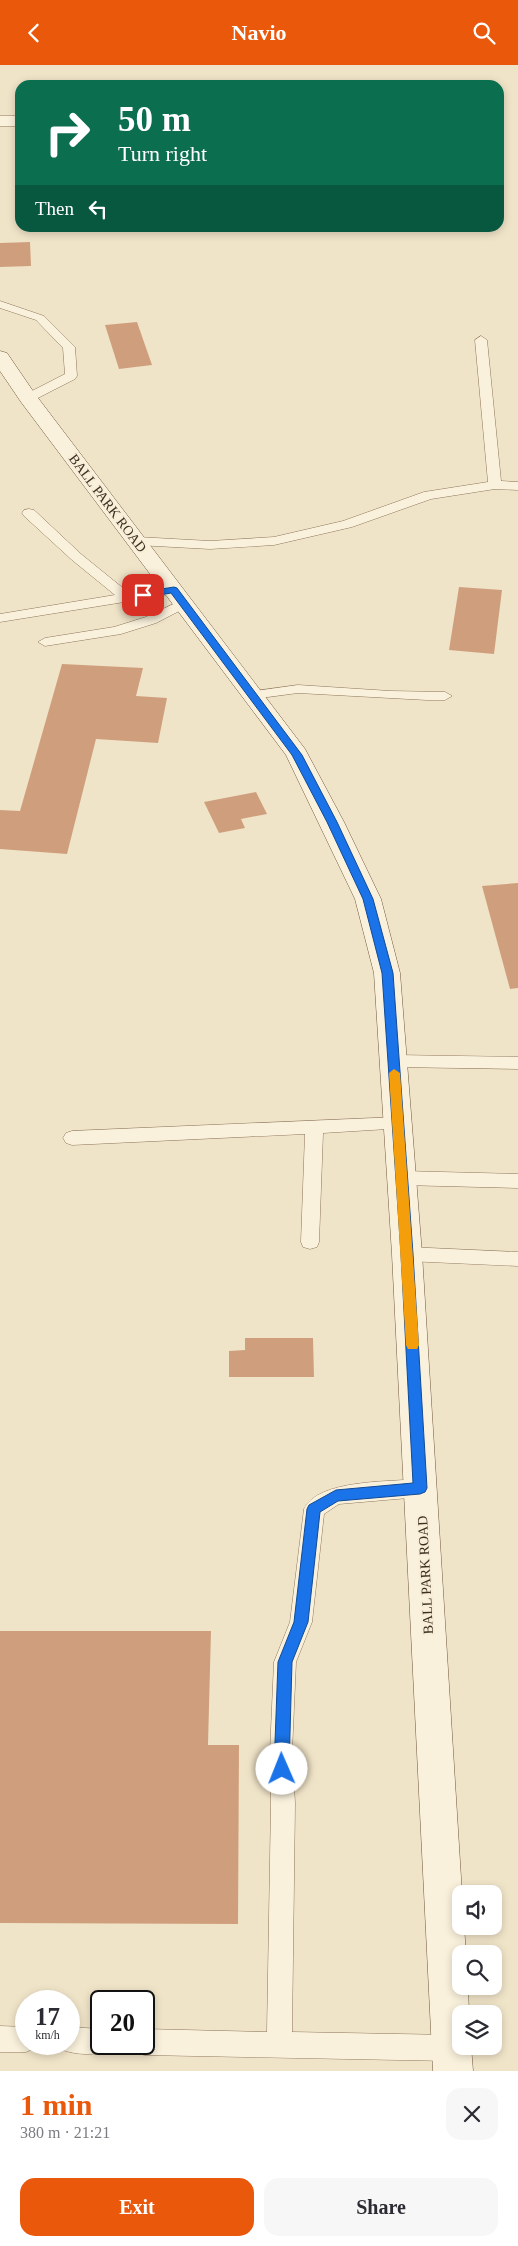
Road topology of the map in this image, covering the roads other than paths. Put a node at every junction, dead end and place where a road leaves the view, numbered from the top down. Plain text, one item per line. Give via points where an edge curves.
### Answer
1 (0, 121) edge
2 (15, 121) edge
3 (0, 304) edge
4 (481, 340) dead end
5 (0, 357) edge
6 (28, 398) junction
7 (495, 485) junction
8 (518, 486) edge
9 (29, 513) dead end
10 (137, 541) junction
11 (179, 596) junction
12 (127, 598) junction
13 (0, 618) edge
14 (45, 642) dead end
15 (253, 695) junction
16 (446, 696) dead end
17 (394, 1061) junction
18 (518, 1063) edge
19 (398, 1123) junction
20 (314, 1127) junction
21 (72, 1138) dead end
22 (402, 1178) junction
23 (518, 1181) edge
24 (310, 1242) dead end
25 (407, 1254) junction
26 (518, 1259) edge
27 (420, 1488) junction
28 (0, 2039) edge
29 (15, 2039) edge
30 (155, 2042) edge
31 (279, 2044) junction
32 (452, 2059) edge

1 - 2 street
3 - 6 lane via 40,318 70,347 72,375
4 - 7 lane
5 - 6 street, BALL PARK ROAD
6 - 10 street, BALL PARK ROAD
7 - 8 lane
7 - 10 lane via 429,495 347,524 274,541 210,545
9 - 12 lane via 59,543
10 - 11 street, BALL PARK ROAD
11 - 12 lane
11 - 14 lane via 151,620 116,631
11 - 15 street, BALL PARK ROAD
12 - 13 lane
15 - 16 lane via 297,687 379,695
15 - 17 street, BALL PARK ROAD via 297,755 368,899 387,973
17 - 18 lane
17 - 19 street, BALL PARK ROAD
19 - 20 lane
19 - 22 street, BALL PARK ROAD
20 - 21 lane
20 - 24 lane
22 - 23 lane
22 - 25 street, BALL PARK ROAD
25 - 26 lane
25 - 27 street, BALL PARK ROAD
27 - 31 lane via 336,1496 314,1509 301,1622 285,1662 281,1752
27 - 32 street, BALL PARK ROAD
28 - 29 lane
30 - 31 lane
31 - 32 lane

